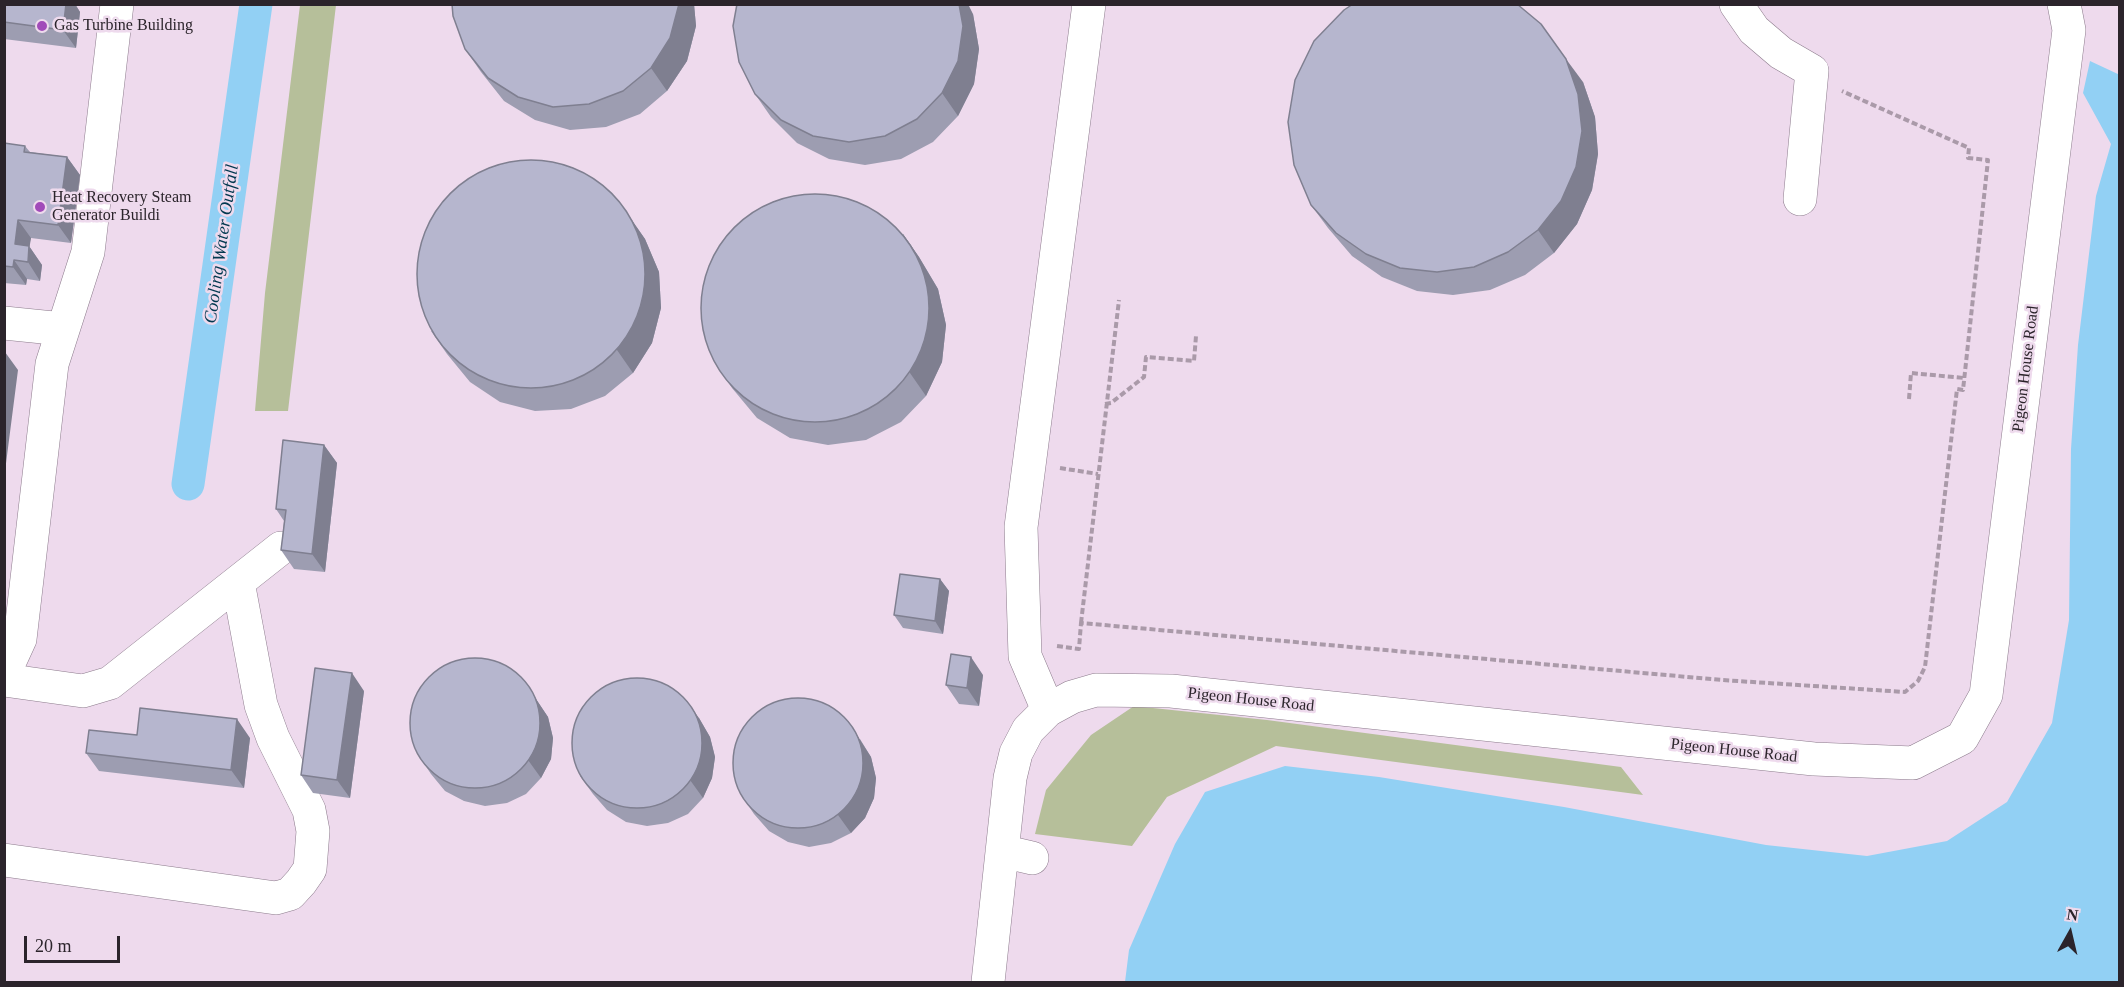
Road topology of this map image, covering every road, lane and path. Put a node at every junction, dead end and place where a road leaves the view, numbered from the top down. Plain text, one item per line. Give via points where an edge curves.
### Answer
1 (117, 4) edge
2 (1089, 4) edge
3 (1736, 4) edge
4 (2064, 4) edge
5 (1812, 77) junction
6 (1800, 198) dead end
7 (1119, 300) dead end
8 (4, 322) edge
9 (63, 329) junction
10 (1197, 336) dead end
11 (1964, 378) junction
12 (1909, 399) dead end
13 (1105, 404) junction
14 (282, 548) edge
15 (238, 582) junction
16 (1082, 623) junction
17 (1024, 642) junction
18 (4, 674) edge
19 (4, 680) edge
20 (1048, 710) junction
21 (4, 860) edge
22 (987, 982) edge

1 - 9 street via 88,252
2 - 17 street via 1021,527
3 - 5 street via 1754,30 1780,53 1812,71
4 - 20 street, Pigeon House Road via 2069,30 1986,695 1962,738 1913,763 1814,759 1171,691 1096,690
5 - 6 street
5 - 11 path via 1969,148 1968,158 1988,160
7 - 13 path
8 - 9 street
9 - 18 street via 52,364 20,639
10 - 13 path via 1194,361 1146,357 1144,377
11 - 12 path via 1911,373
11 - 16 path via 1963,390 1957,389 1925,667 1918,681 1905,692 1722,680
13 - 16 path
14 - 15 street
15 - 19 street via 110,683 82,692
15 - 21 street via 261,705 309,810 313,831 310,869 301,882 290,894 276,898
16 - 17 path via 1079,649
17 - 20 street via 1025,656
20 - 22 street, Pigeon House Road via 1028,730 1016,753 1017,855

